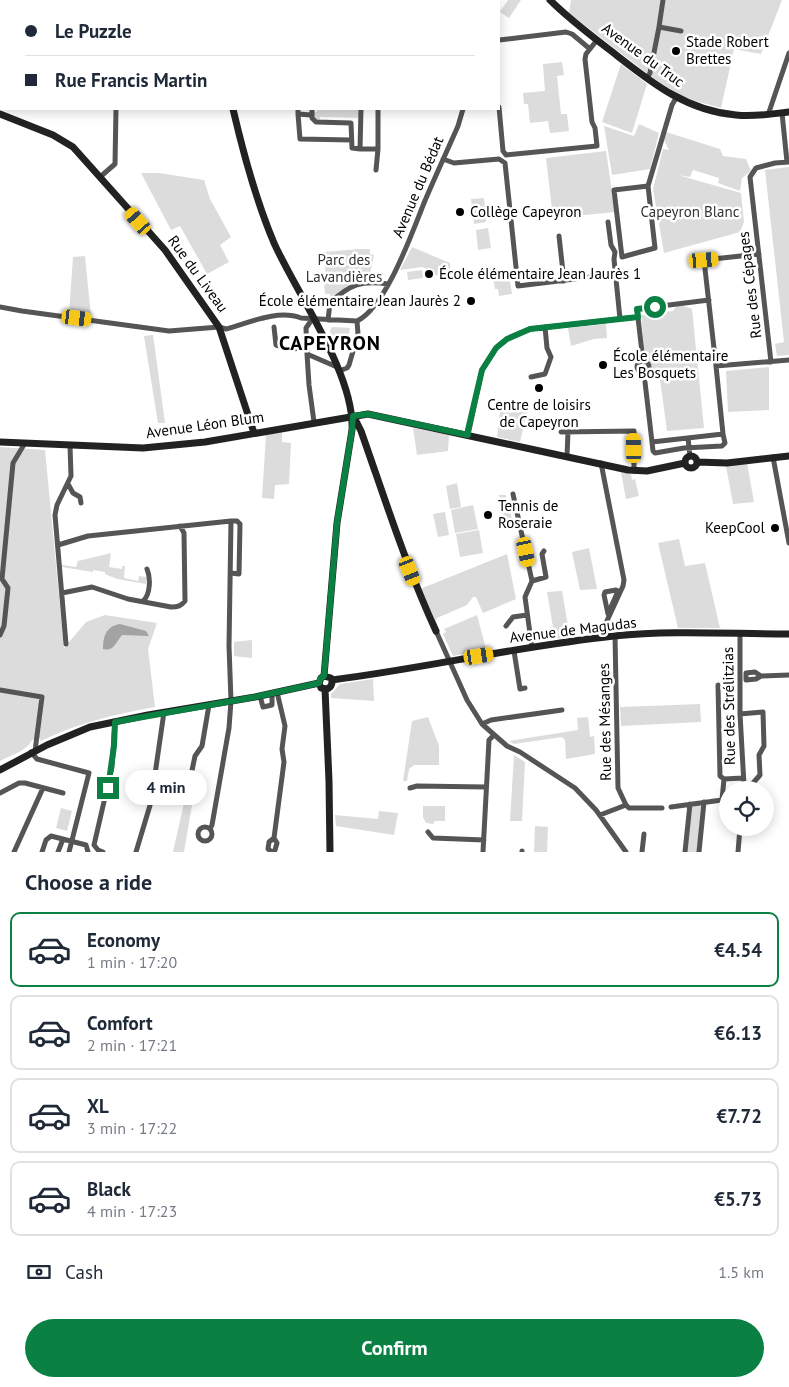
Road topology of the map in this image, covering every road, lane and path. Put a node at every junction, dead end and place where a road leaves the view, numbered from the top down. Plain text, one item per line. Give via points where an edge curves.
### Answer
1 (550, 0) edge
2 (663, 0) edge
3 (659, 28) junction
4 (681, 31) dead end
5 (500, 40) edge
6 (597, 40) junction
7 (590, 49) junction
8 (789, 53) edge
9 (787, 66) edge
10 (647, 78) junction
11 (676, 98) junction
12 (116, 110) edge
13 (233, 110) edge
14 (361, 110) edge
15 (378, 110) edge
16 (463, 110) edge
17 (499, 110) edge
18 (298, 112) edge
19 (312, 112) edge
20 (785, 113) edge
21 (0, 114) edge
22 (768, 115) junction
23 (351, 140) junction
24 (360, 148) junction
25 (378, 149) junction
26 (443, 158) junction
27 (788, 162) edge
28 (376, 170) dead end
29 (100, 177) junction
30 (648, 186) junction
31 (608, 222) dead end
32 (559, 236) dead end
33 (759, 254) junction
34 (615, 274) junction
35 (564, 281) junction
36 (388, 284) junction
37 (709, 300) junction
38 (0, 307) edge
39 (638, 317) junction
40 (313, 318) junction
41 (620, 318) junction
42 (328, 320) junction
43 (357, 321) junction
44 (219, 327) junction
45 (274, 327) dead end
46 (545, 327) junction
47 (322, 337) junction
48 (307, 351) junction
49 (789, 360) edge
50 (643, 361) dead end
51 (771, 362) junction
52 (716, 366) junction
53 (338, 369) junction
54 (531, 377) dead end
55 (645, 382) dead end
56 (353, 416) junction
57 (314, 422) junction
58 (561, 432) dead end
59 (568, 432) junction
60 (254, 433) junction
61 (723, 434) junction
62 (468, 435) junction
63 (688, 438) junction
64 (0, 442) edge
65 (652, 442) junction
66 (25, 443) junction
67 (70, 445) junction
68 (350, 445) junction
69 (367, 448) junction
70 (689, 448) junction
71 (567, 456) junction
72 (690, 456) junction
73 (789, 456) edge
74 (773, 457) junction
75 (697, 462) junction
76 (685, 463) junction
77 (601, 464) junction
78 (634, 471) junction
79 (68, 484) junction
80 (513, 494) dead end
81 (81, 503) dead end
82 (231, 521) junction
83 (180, 526) junction
84 (789, 543) edge
85 (58, 545) junction
86 (544, 551) dead end
87 (146, 569) dead end
88 (231, 573) junction
89 (532, 581) junction
90 (623, 586) junction
91 (62, 594) junction
92 (144, 600) junction
93 (527, 615) junction
94 (606, 623) junction
95 (506, 626) dead end
96 (436, 632) joint
97 (740, 634) junction
98 (789, 634) edge
99 (0, 635) edge
100 (612, 636) junction
101 (66, 644) dead end
102 (532, 648) junction
103 (514, 651) junction
104 (449, 661) junction
105 (324, 673) junction
106 (789, 675) edge
107 (761, 676) dead end
108 (332, 680) junction
109 (319, 683) junction
110 (718, 685) dead end
111 (526, 688) dead end
112 (325, 689) junction
113 (0, 690) edge
114 (275, 693) junction
115 (260, 696) junction
116 (231, 701) junction
117 (209, 704) junction
118 (562, 710) dead end
119 (164, 712) junction
120 (740, 714) junction
121 (115, 722) junction
122 (482, 724) junction
123 (494, 735) junction
124 (33, 752) junction
125 (0, 770) edge
126 (743, 778) junction
127 (724, 779) junction
128 (743, 781) edge
129 (755, 781) edge
130 (189, 785) dead end
131 (486, 787) junction
132 (42, 788) junction
133 (410, 788) dead end
134 (0, 793) edge
135 (63, 794) dead end
136 (704, 802) junction
137 (690, 804) junction
138 (626, 805) junction
139 (671, 807) dead end
140 (662, 808) dead end
141 (600, 815) junction
142 (210, 829) dead end
143 (428, 832) dead end
144 (644, 834) dead end
145 (739, 836) edge
146 (274, 838) dead end
147 (63, 839) junction
148 (484, 840) junction
149 (71, 841) junction
150 (14, 852) edge
151 (42, 852) edge
152 (58, 852) edge
153 (69, 852) edge
154 (88, 852) edge
155 (103, 852) edge
156 (136, 852) edge
157 (330, 852) edge
158 (483, 852) edge
159 (626, 852) edge
160 (642, 852) edge
161 (685, 852) edge
162 (699, 852) edge
163 (738, 852) edge

1 - 6 street, Avenue du Truc
2 - 3 street
3 - 4 street
3 - 10 street
5 - 7 street via 566,32
6 - 7 street
6 - 10 street, Avenue du Truc
7 - 17 street via 585,59 597,146 506,155 503,152
8 - 9 street
9 - 22 street
10 - 11 street, Avenue du Truc
11 - 22 street, Avenue du Truc via 720,113
11 - 30 street
12 - 29 street via 115,164
13 - 40 street via 266,223
14 - 24 street
15 - 25 street
16 - 26 street, Avenue du Bédat
18 - 19 street
18 - 23 street via 300,139
19 - 23 street via 316,122 351,123
20 - 22 street, Avenue du Truc
20 - 27 street, Rue des Cépages
21 - 29 street, Rue du Liveau via 66,142
23 - 24 street via 352,148
24 - 25 street
25 - 28 street
26 - 35 street via 454,163 499,159 505,163 518,286
26 - 36 street, Avenue du Bédat
27 - 33 street, Rue des Cépages via 756,168 750,177
29 - 44 street, Rue du Liveau via 165,250
30 - 30 street via 656,248 622,257 614,190
31 - 34 street via 615,252
32 - 35 street
33 - 37 street via 704,260
33 - 51 street, Rue des Cépages
34 - 35 street
34 - 41 street
36 - 42 street via 358,283 330,303
36 - 43 street, Avenue du Bédat via 372,309
37 - 39 street via 637,309
37 - 52 street
38 - 44 street via 169,332
39 - 41 street
39 - 50 street
40 - 42 street
40 - 44 street via 293,315 268,317 226,329
40 - 47 street
40 - 48 street via 306,328
41 - 46 street
42 - 43 street
42 - 47 street
43 - 53 street via 358,334 349,365
44 - 60 street, Rue du Liveau
45 - 48 street via 276,345
46 - 54 street via 551,358 545,374
46 - 62 street via 530,329 507,339 488,358 478,385
47 - 53 street
48 - 53 street
48 - 57 street
49 - 51 street
51 - 52 street
52 - 61 street
53 - 56 street
55 - 65 street
56 - 57 street, Avenue Léon Blum
56 - 62 street, Avenue Léon Blum via 368,414
56 - 68 street
56 - 69 street
57 - 60 street, Avenue Léon Blum
58 - 59 street
59 - 71 street
59 - 78 street via 634,431
60 - 67 street, Avenue Léon Blum via 200,443 143,448
61 - 63 street
61 - 70 street via 722,446
62 - 71 street, Avenue Léon Blum
63 - 65 street
63 - 70 street
64 - 66 street, Avenue Léon Blum
65 - 70 street via 655,453
66 - 67 street, Avenue Léon Blum
66 - 99 street via 12,467 2,579 8,588
67 - 79 street via 72,472
68 - 69 street via 360,442
68 - 105 street via 337,523
69 - 96 street via 399,542
70 - 72 street
71 - 77 street, Avenue Léon Blum
72 - 75 street
72 - 76 street
73 - 74 street
74 - 75 street
74 - 84 street
75 - 76 street via 691,468
76 - 78 street, Avenue Léon Blum
77 - 78 street, Avenue Léon Blum
77 - 90 street via 624,574
79 - 81 street via 80,497
79 - 85 street via 55,510
80 - 89 street
82 - 83 street
82 - 88 street
82 - 88 street via 240,524 239,574
83 - 85 street via 88,536
83 - 92 street via 184,533 186,601 178,607
85 - 91 street
86 - 89 street via 546,577
87 - 92 street via 150,576
88 - 116 street
89 - 93 street via 525,597
90 - 94 street
90 - 94 street, Rue des Mésanges via 600,591
91 - 92 street via 92,586 128,599
91 - 101 street
93 - 95 street via 513,617
93 - 102 street
94 - 100 street, Rue des Mésanges
96 - 104 street
97 - 98 street, Avenue de Magudas
97 - 100 street, Avenue de Magudas
97 - 120 street, Rue des Strélitzias
100 - 102 street, Avenue de Magudas
100 - 138 street, Rue des Mésanges via 618,788
102 - 103 street, Avenue de Magudas
103 - 104 street, Avenue de Magudas
103 - 111 street via 520,689
104 - 108 street, Avenue de Magudas
104 - 122 street
105 - 108 street
105 - 109 street
106 - 107 street
108 - 112 street via 331,686
109 - 112 street
109 - 114 street
110 - 127 street via 720,776
112 - 157 street
113 - 124 street via 42,697
114 - 115 street
114 - 115 street via 272,705 268,707 263,707
114 - 146 street via 286,726
115 - 116 street
116 - 117 street
116 - 142 street
117 - 119 street
117 - 130 street via 202,746 195,756
118 - 122 street
119 - 121 street
119 - 156 street via 151,802
120 - 126 street, Rue des Strélitzias
120 - 129 street via 763,712 764,746 759,755 760,775
121 - 124 street via 83,730
121 - 155 street via 112,767 94,845
122 - 123 street
123 - 131 street via 489,740
123 - 141 street via 575,788
124 - 125 street
124 - 149 street via 34,757 40,760 89,773
126 - 127 street, Rue des Strélitzias
126 - 128 street, Rue des Strélitzias
127 - 136 street, Rue des Strélitzias via 722,800
131 - 133 street
131 - 148 street
132 - 134 street via 19,783
132 - 135 street
132 - 150 street
136 - 137 street, Rue des Strélitzias
136 - 162 street
137 - 139 street, Rue des Strélitzias
137 - 161 street
138 - 140 street via 629,808
138 - 141 street
141 - 159 street
143 - 148 street via 433,838
144 - 160 street
145 - 163 street
147 - 149 street
147 - 151 street via 51,836
147 - 152 street
148 - 158 street
149 - 153 street
149 - 154 street via 86,845

